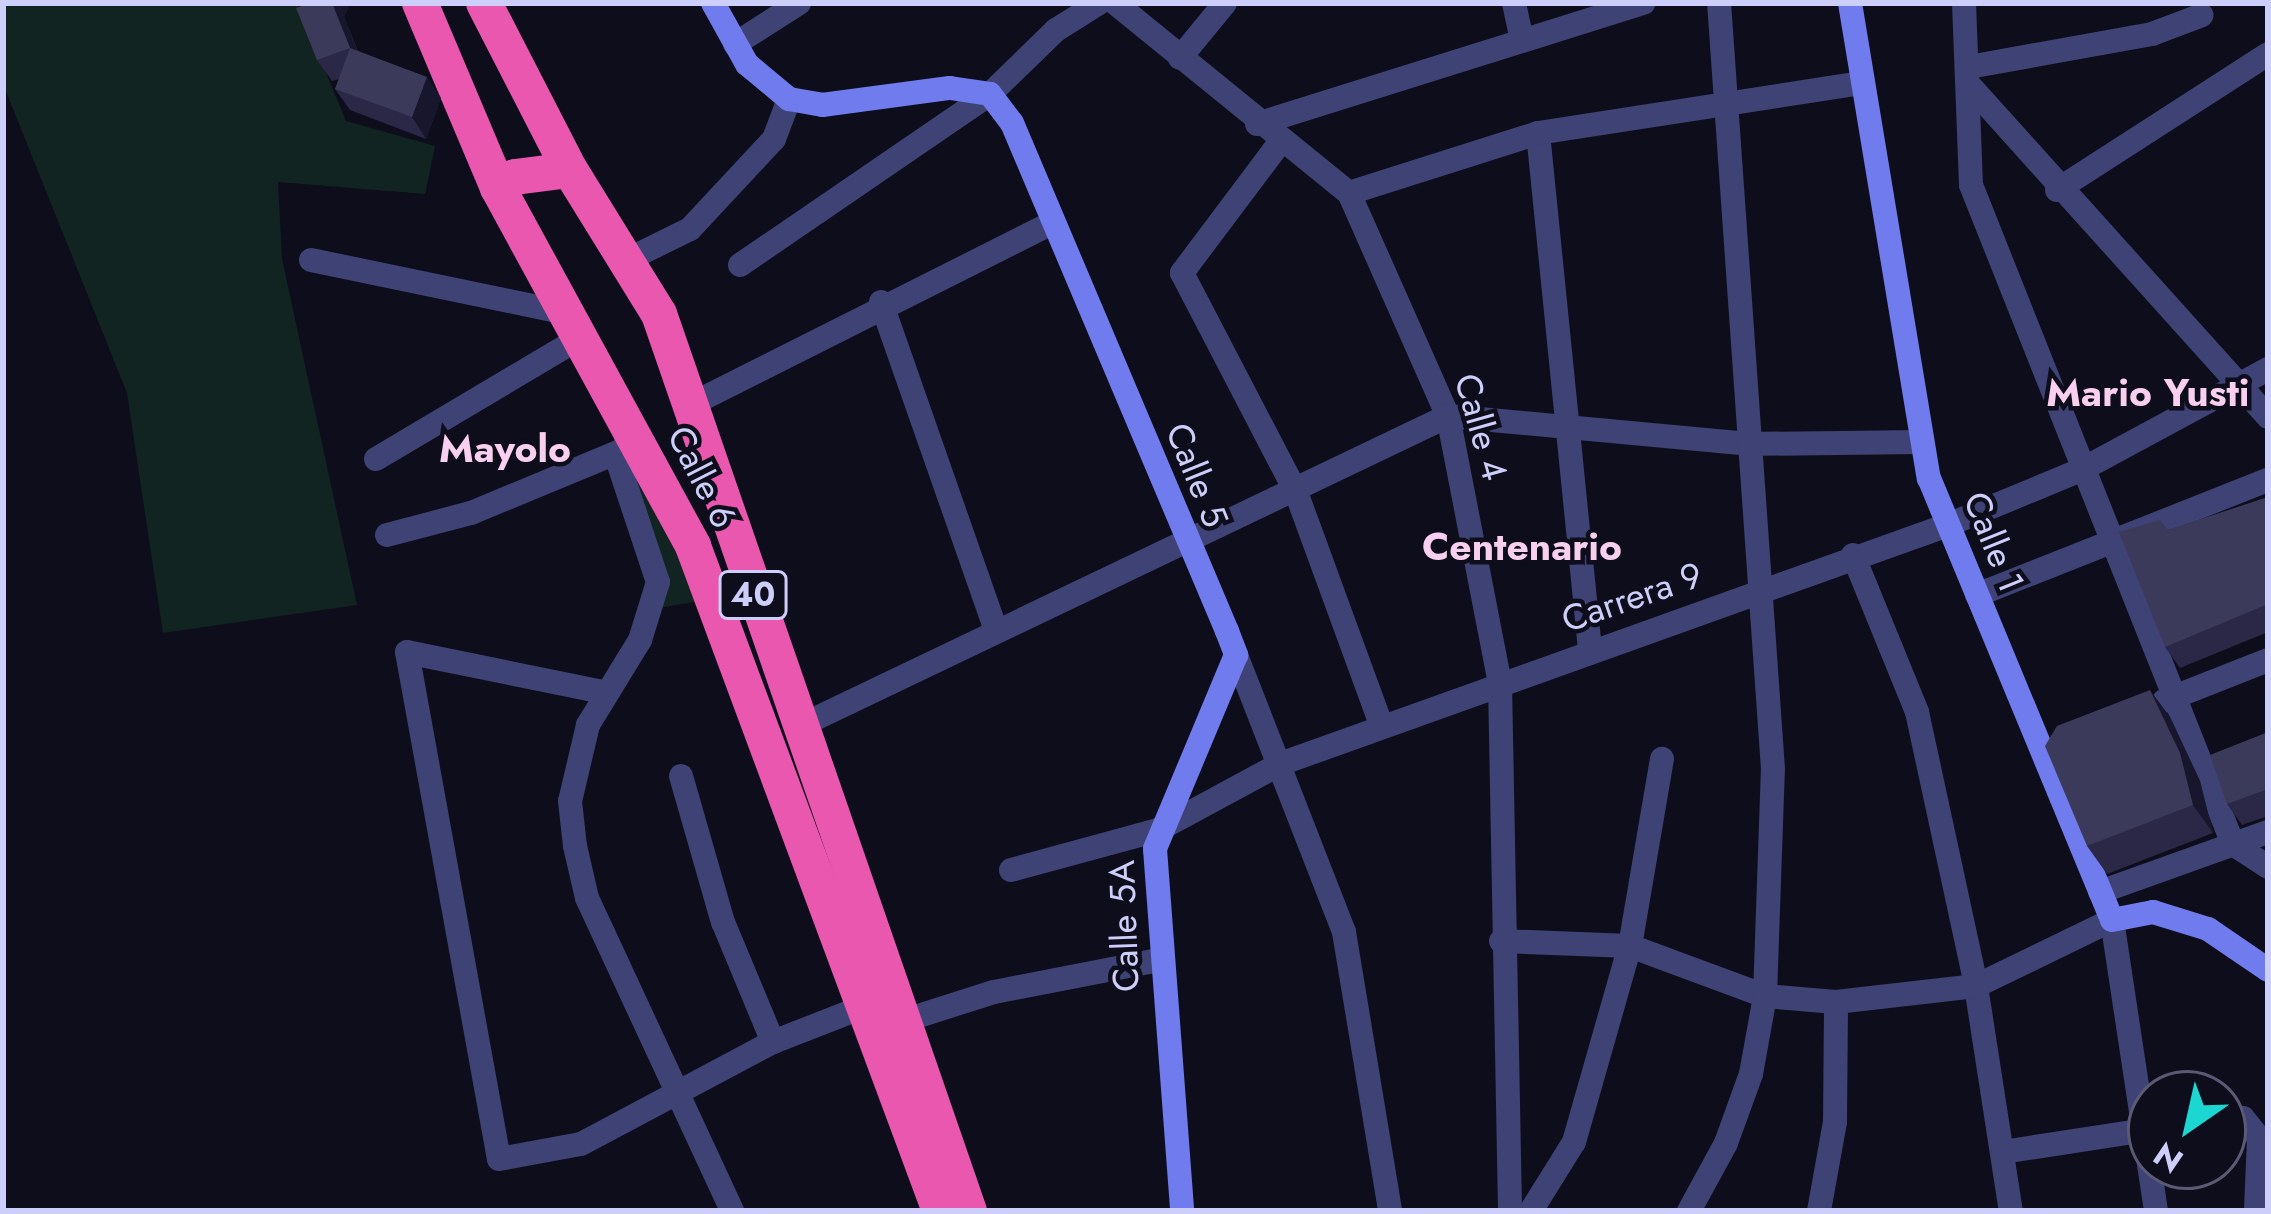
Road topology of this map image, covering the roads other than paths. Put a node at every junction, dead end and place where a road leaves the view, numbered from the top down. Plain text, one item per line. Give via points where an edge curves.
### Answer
1 (420, 3) edge
2 (484, 3) edge
3 (713, 3) edge
4 (799, 3) edge
5 (1099, 3) edge
6 (1115, 3) edge
7 (1225, 3) edge
8 (1514, 3) edge
9 (1644, 3) edge
10 (1719, 3) edge
11 (1850, 3) edge
12 (1964, 3) edge
13 (2202, 15) dead end
14 (1521, 37) junction
15 (735, 44) junction
16 (2268, 54) edge
17 (1180, 58) junction
18 (1970, 77) junction
19 (1862, 83) junction
20 (990, 94) junction
21 (789, 98) junction
22 (1725, 102) junction
23 (1257, 124) junction
24 (1538, 134) junction
25 (1281, 141) junction
26 (570, 170) junction
27 (498, 188) junction
28 (2057, 190) junction
29 (1349, 193) junction
30 (1052, 223) junction
31 (311, 260) dead end
32 (629, 260) junction
33 (740, 265) dead end
34 (881, 302) junction
35 (574, 326) junction
36 (2268, 369) edge
37 (2243, 384) junction
38 (686, 407) junction
39 (1448, 416) junction
40 (2268, 416) edge
41 (1568, 431) junction
42 (625, 442) junction
43 (1922, 442) junction
44 (1749, 444) junction
45 (376, 459) dead end
46 (2081, 470) junction
47 (2268, 480) edge
48 (1296, 492) junction
49 (1948, 525) junction
50 (387, 535) dead end
51 (2110, 543) junction
52 (1187, 546) junction
53 (1853, 555) junction
54 (1760, 592) junction
55 (1977, 596) junction
56 (996, 632) junction
57 (1590, 649) junction
58 (1236, 655) junction
59 (2268, 660) edge
60 (1500, 683) junction
61 (603, 692) junction
62 (2176, 696) junction
63 (2138, 711) edge
64 (800, 726) junction
65 (1382, 727) junction
66 (1662, 759) dead end
67 (1280, 764) junction
68 (681, 776) dead end
69 (1158, 830) junction
70 (2268, 832) edge
71 (2233, 844) junction
72 (2268, 867) edge
73 (1011, 870) dead end
74 (2100, 892) junction
75 (2112, 920) junction
76 (1502, 941) junction
77 (1630, 946) junction
78 (1158, 959) junction
79 (2268, 970) edge
80 (1976, 986) junction
81 (1765, 996) junction
82 (1836, 1002) junction
83 (863, 1007) junction
84 (906, 1020) junction
85 (773, 1042) junction
86 (2137, 1070) edge
87 (680, 1093) junction
88 (2247, 1123) edge
89 (2127, 1132) edge
90 (2003, 1152) junction
91 (732, 1211) edge
92 (940, 1211) edge
93 (970, 1211) edge
94 (1182, 1211) edge
95 (1390, 1211) edge
96 (1510, 1211) edge
97 (1531, 1211) edge
98 (1689, 1211) edge
99 (1819, 1211) edge
100 (2011, 1211) edge
101 (2256, 1211) edge

1 - 27 highway, Calle 6 / 40
2 - 26 highway, Calle 6 / 40
3 - 15 main road
4 - 15 street
5 - 20 street via 1056,30
6 - 17 street, Calle 4
7 - 17 street
8 - 14 street
9 - 14 street
10 - 22 street
11 - 19 main road, Calle 1
12 - 18 street
13 - 18 street
14 - 23 street
15 - 21 main road
16 - 28 street
17 - 23 street, Calle 4
18 - 28 street
18 - 46 street via 1964,132 1971,185
19 - 22 street
19 - 43 main road, Calle 1
20 - 21 main road via 950,88 822,106
20 - 30 main road, Calle 5 via 1012,123
20 - 33 street
21 - 32 street via 774,139 690,229
22 - 24 street
22 - 44 street
23 - 25 street, Calle 4
24 - 29 street
24 - 41 street
25 - 29 street, Calle 4
25 - 48 street via 1182,273
26 - 27 highway via 515,176
26 - 32 highway, Calle 6 / 40
27 - 35 highway, Calle 6 / 40
28 - 37 street
29 - 39 street, Calle 4
30 - 34 street
30 - 52 main road, Calle 5
31 - 35 street
32 - 38 highway, Calle 6 / 40 via 659,314
34 - 38 street
34 - 56 street
35 - 42 highway, Calle 6 / 40
35 - 45 street
36 - 37 street, Carrera 9
37 - 40 street
37 - 46 street, Carrera 9
38 - 42 highway
38 - 64 highway, Calle 6 / 40
39 - 41 street
39 - 48 street
39 - 60 street, Calle 4
41 - 44 street
41 - 57 street
42 - 50 street via 471,513
42 - 61 street via 658,581 640,640
42 - 83 highway, Calle 6 / 40 via 692,546
43 - 44 street
43 - 49 main road, Calle 1
44 - 54 street
46 - 49 street, Carrera 9
46 - 51 street
47 - 51 street
48 - 52 street
48 - 65 street
49 - 53 street, Carrera 9
49 - 55 main road, Calle 1
51 - 55 street
51 - 62 street
52 - 56 street
52 - 58 main road, Calle 5
53 - 54 street, Carrera 9
53 - 80 street via 1917,712
54 - 57 street, Carrera 9
54 - 81 street via 1773,769
55 - 74 main road, Calle 1 via 2052,747
56 - 64 street
57 - 60 street, Carrera 9
58 - 67 street, Calle 5
58 - 69 main road, Calle 5A
59 - 62 street
60 - 65 street, Carrera 9
60 - 76 street, Calle 4
61 - 87 street via 570,800 575,846 586,898
61 - 87 street via 407,652 499,1159 581,1144
62 - 63 street
62 - 71 street
64 - 84 highway, Calle 6 / 40
65 - 67 street, Carrera 9
66 - 77 street
67 - 69 street, Carrera 9
67 - 95 street, Calle 5 via 1344,932
68 - 85 street via 723,922
69 - 73 street, Carrera 9
69 - 78 main road, Calle 5A
70 - 71 street
71 - 72 street
71 - 74 street
74 - 75 main road, Calle 1
75 - 79 main road via 2153,911 2207,929
75 - 80 street
75 - 86 street
76 - 77 street
76 - 96 street, Calle 4
77 - 81 street
77 - 97 street via 1574,1142
78 - 84 street via 994,992
78 - 94 main road, Calle 5A
80 - 82 street
80 - 90 street
81 - 82 street
81 - 98 street via 1751,1074
82 - 99 street via 1835,1122
83 - 85 street
83 - 92 highway, Calle 6 / 40
84 - 93 highway, Calle 6 / 40
85 - 87 street
87 - 91 street
88 - 101 street via 2259,1138
89 - 90 street
90 - 100 street

